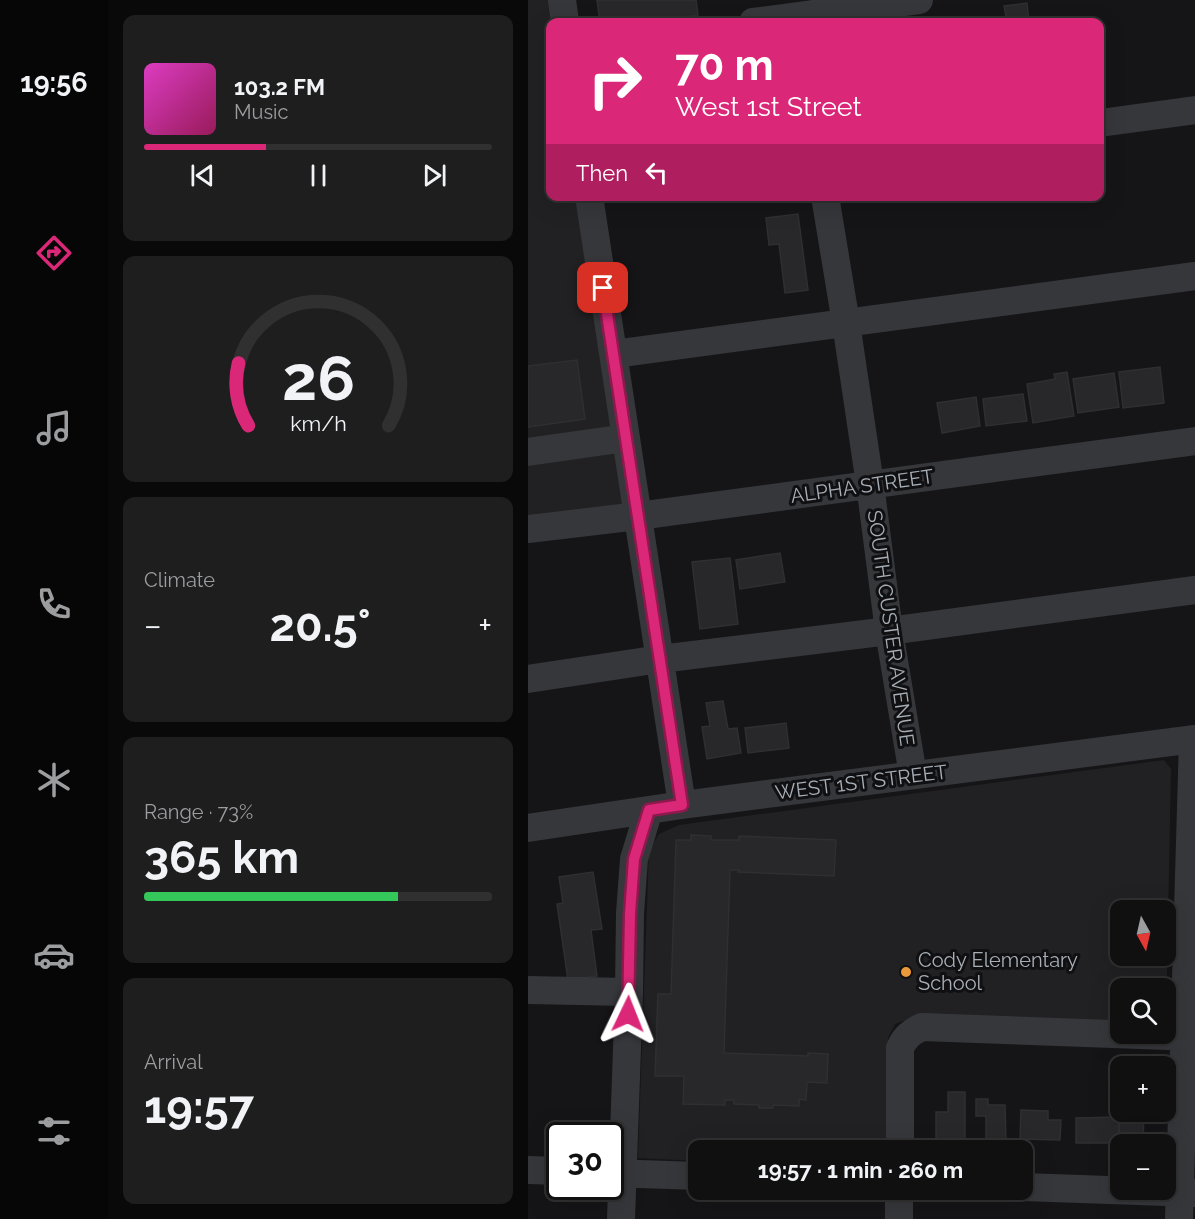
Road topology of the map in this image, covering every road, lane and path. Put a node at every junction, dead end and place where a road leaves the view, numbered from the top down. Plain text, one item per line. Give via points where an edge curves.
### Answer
1 (561, 0) edge
2 (920, 0) edge
3 (564, 18) edge
4 (783, 18) edge
5 (1195, 110) edge
6 (1104, 122) edge
7 (591, 201) edge
8 (826, 201) edge
9 (1195, 276) edge
10 (846, 323) junction
11 (614, 354) junction
12 (626, 438) junction
13 (1195, 441) edge
14 (528, 452) edge
15 (870, 484) junction
16 (638, 516) junction
17 (528, 529) edge
18 (1195, 590) edge
19 (889, 631) junction
20 (660, 659) junction
21 (528, 679) edge
22 (1194, 739) edge
23 (913, 775) junction
24 (682, 805) junction
25 (649, 810) junction
26 (528, 828) edge
27 (528, 990) edge
28 (629, 992) junction
29 (1190, 1037) edge
30 (620, 1122) edge
31 (900, 1140) edge
32 (528, 1170) edge
33 (546, 1171) edge
34 (624, 1173) edge
35 (688, 1176) edge
36 (1033, 1188) edge
37 (619, 1200) edge
38 (899, 1200) edge
39 (1185, 1202) edge
40 (621, 1219) edge
41 (899, 1219) edge

1 - 3 street
2 - 4 street
5 - 6 street
7 - 11 street
8 - 10 street, SOUTH CUSTER AVENUE
9 - 10 street
10 - 11 street
10 - 15 street, SOUTH CUSTER AVENUE
11 - 12 street
12 - 14 street
12 - 16 street
13 - 15 street, ALPHA STREET
15 - 16 street, ALPHA STREET
15 - 19 street, SOUTH CUSTER AVENUE
16 - 17 street, ALPHA STREET
16 - 20 street
18 - 19 street
19 - 20 street
19 - 23 street, SOUTH CUSTER AVENUE
20 - 21 street
20 - 24 street
22 - 23 street, WEST 1ST STREET
22 - 29 street
23 - 24 street, WEST 1ST STREET
24 - 25 street, WEST 1ST STREET
25 - 26 street, WEST 1ST STREET
25 - 28 street via 634,859
27 - 28 street
28 - 30 street
29 - 31 street via 922,1027 903,1040 900,1048
29 - 39 street
32 - 33 street
34 - 35 street
36 - 39 street
37 - 40 street
38 - 41 street

